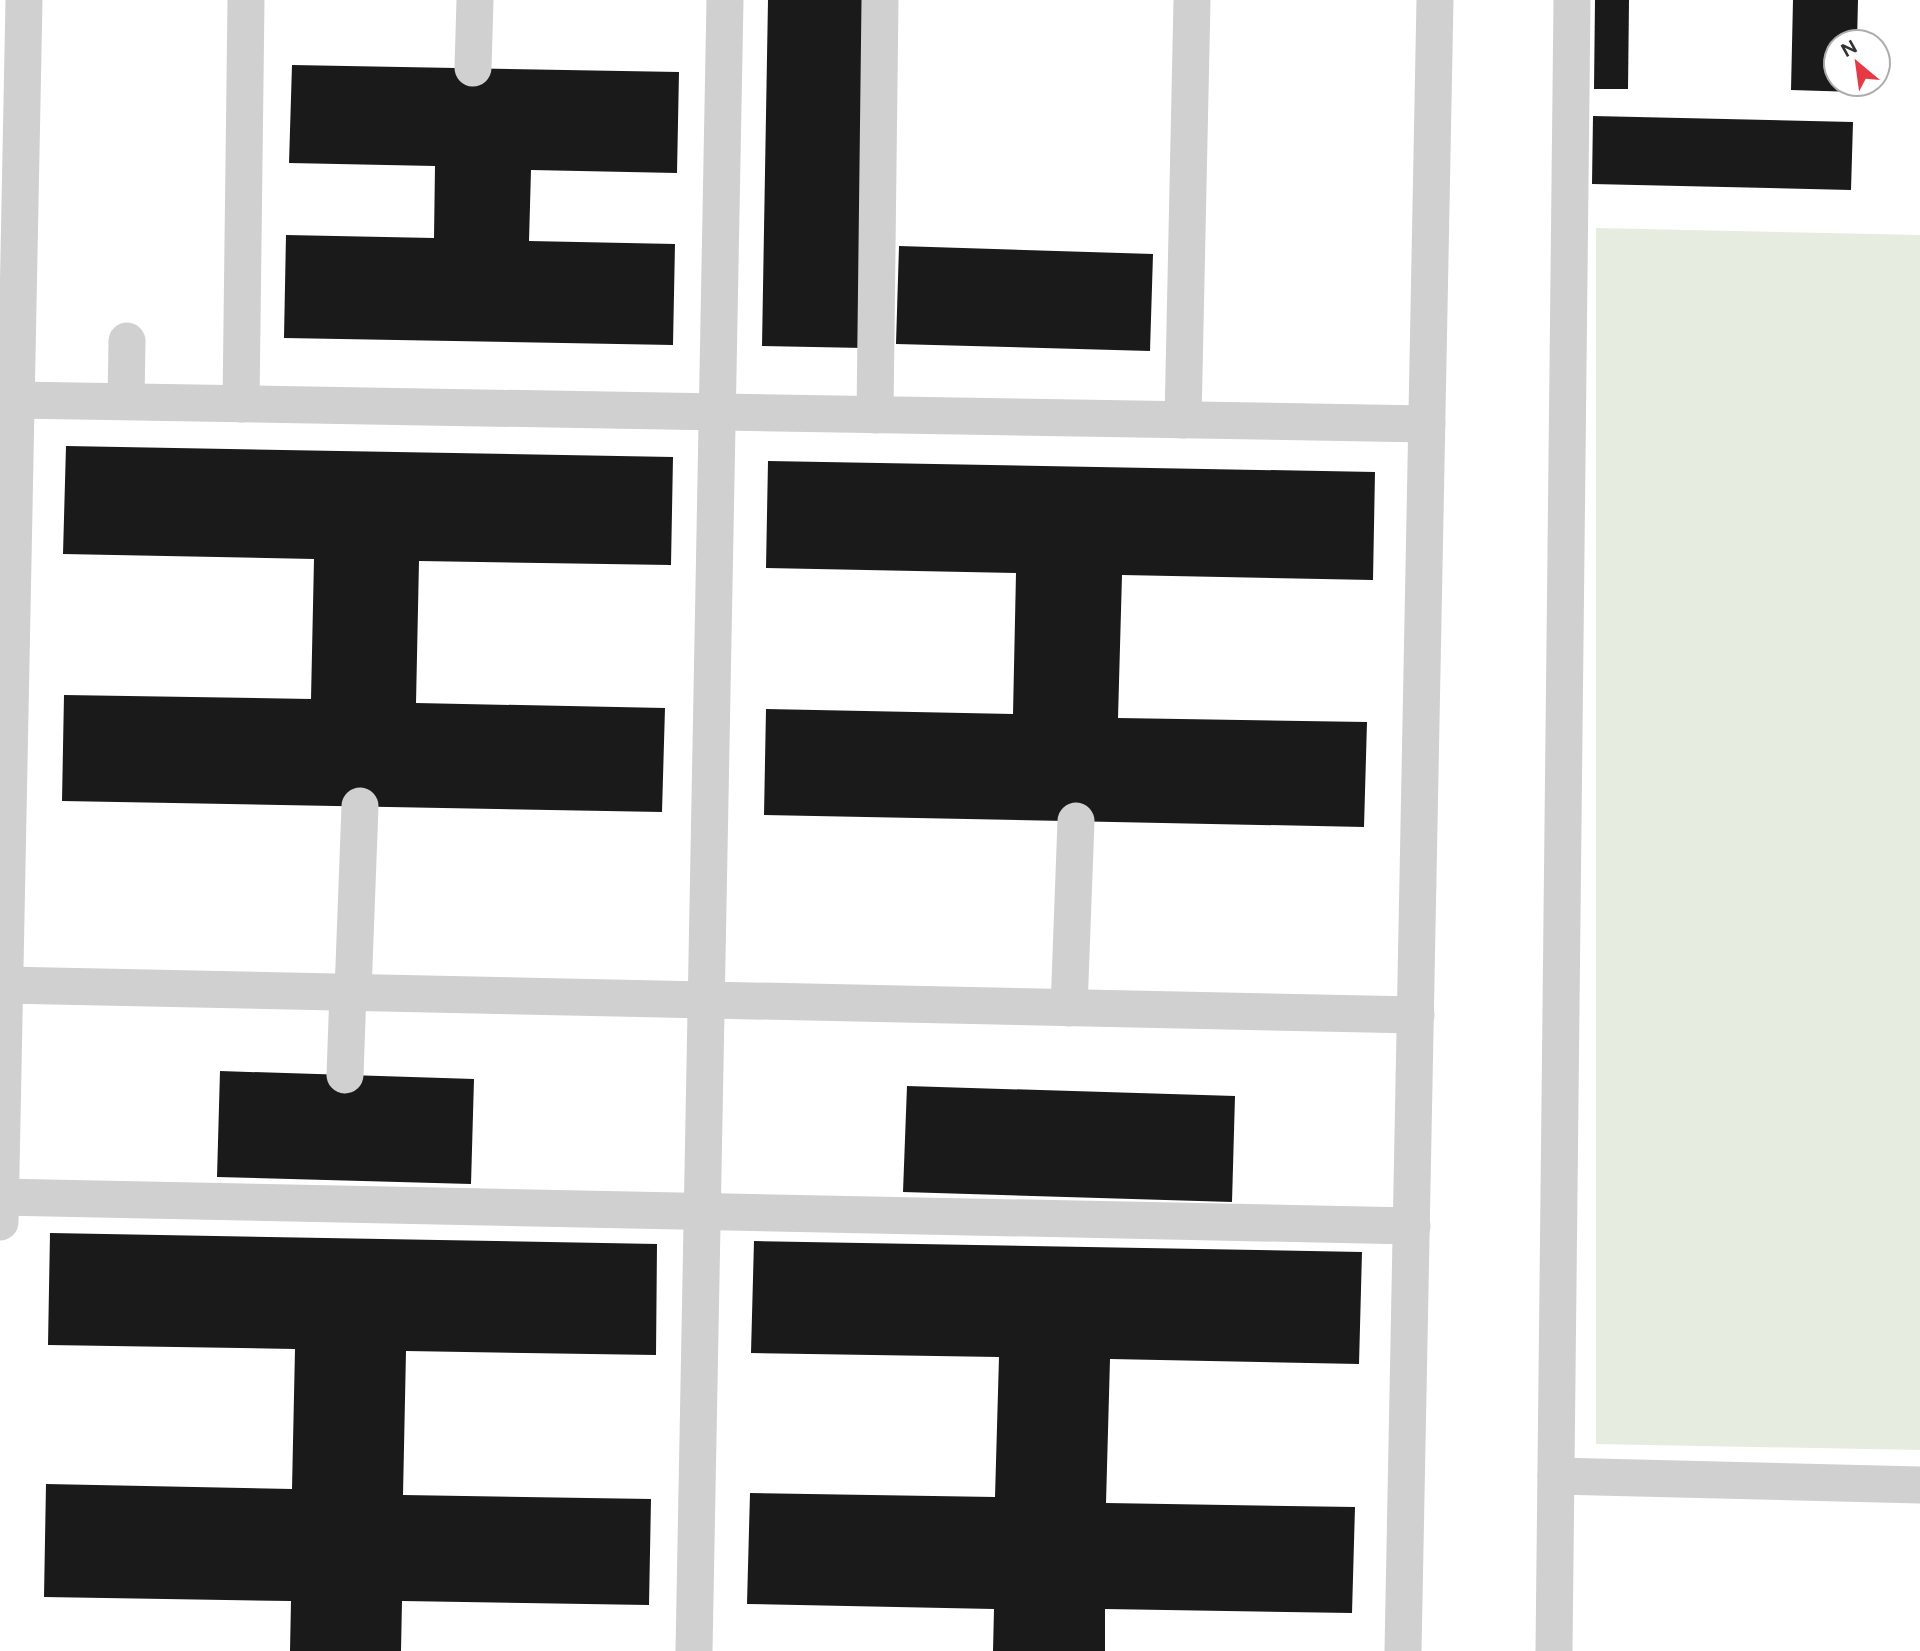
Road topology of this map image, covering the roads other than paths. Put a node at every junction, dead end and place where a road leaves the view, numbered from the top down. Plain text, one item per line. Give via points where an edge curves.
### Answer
1 (24, 0) edge
2 (246, 0) edge
3 (474, 0) edge
4 (725, 0) edge
5 (880, 0) edge
6 (1192, 0) edge
7 (1436, 0) edge
8 (1572, 0) edge
9 (473, 68) dead end
10 (127, 341) dead end
11 (16, 400) junction
12 (126, 401) junction
13 (241, 404) junction
14 (718, 412) junction
15 (875, 415) junction
16 (1183, 420) junction
17 (1427, 424) junction
18 (360, 806) dead end
19 (1076, 821) dead end
20 (5, 985) junction
21 (351, 992) junction
22 (706, 1000) junction
23 (1069, 1007) junction
24 (1416, 1015) junction
25 (345, 1075) dead end
26 (1, 1197) edge
27 (702, 1212) junction
28 (0, 1223) edge
29 (1412, 1226) junction
30 (1556, 1476) junction
31 (1920, 1485) edge
32 (694, 1651) edge
33 (1403, 1651) edge
34 (1554, 1651) edge

1 - 11 lane
2 - 13 lane
3 - 9 lane
4 - 14 lane
5 - 15 lane
6 - 16 lane
7 - 17 lane
8 - 30 lane
10 - 12 lane
11 - 12 lane
11 - 20 lane
12 - 13 lane
13 - 14 lane
14 - 15 lane
14 - 22 lane
15 - 16 lane
16 - 17 lane
17 - 24 lane
18 - 21 lane
19 - 23 lane
20 - 21 lane
20 - 26 lane
21 - 22 lane
21 - 25 lane
22 - 23 lane
22 - 27 lane
23 - 24 lane
24 - 29 lane
26 - 27 lane
26 - 28 lane
27 - 29 lane
27 - 32 lane
29 - 33 lane
30 - 31 lane
30 - 34 lane

